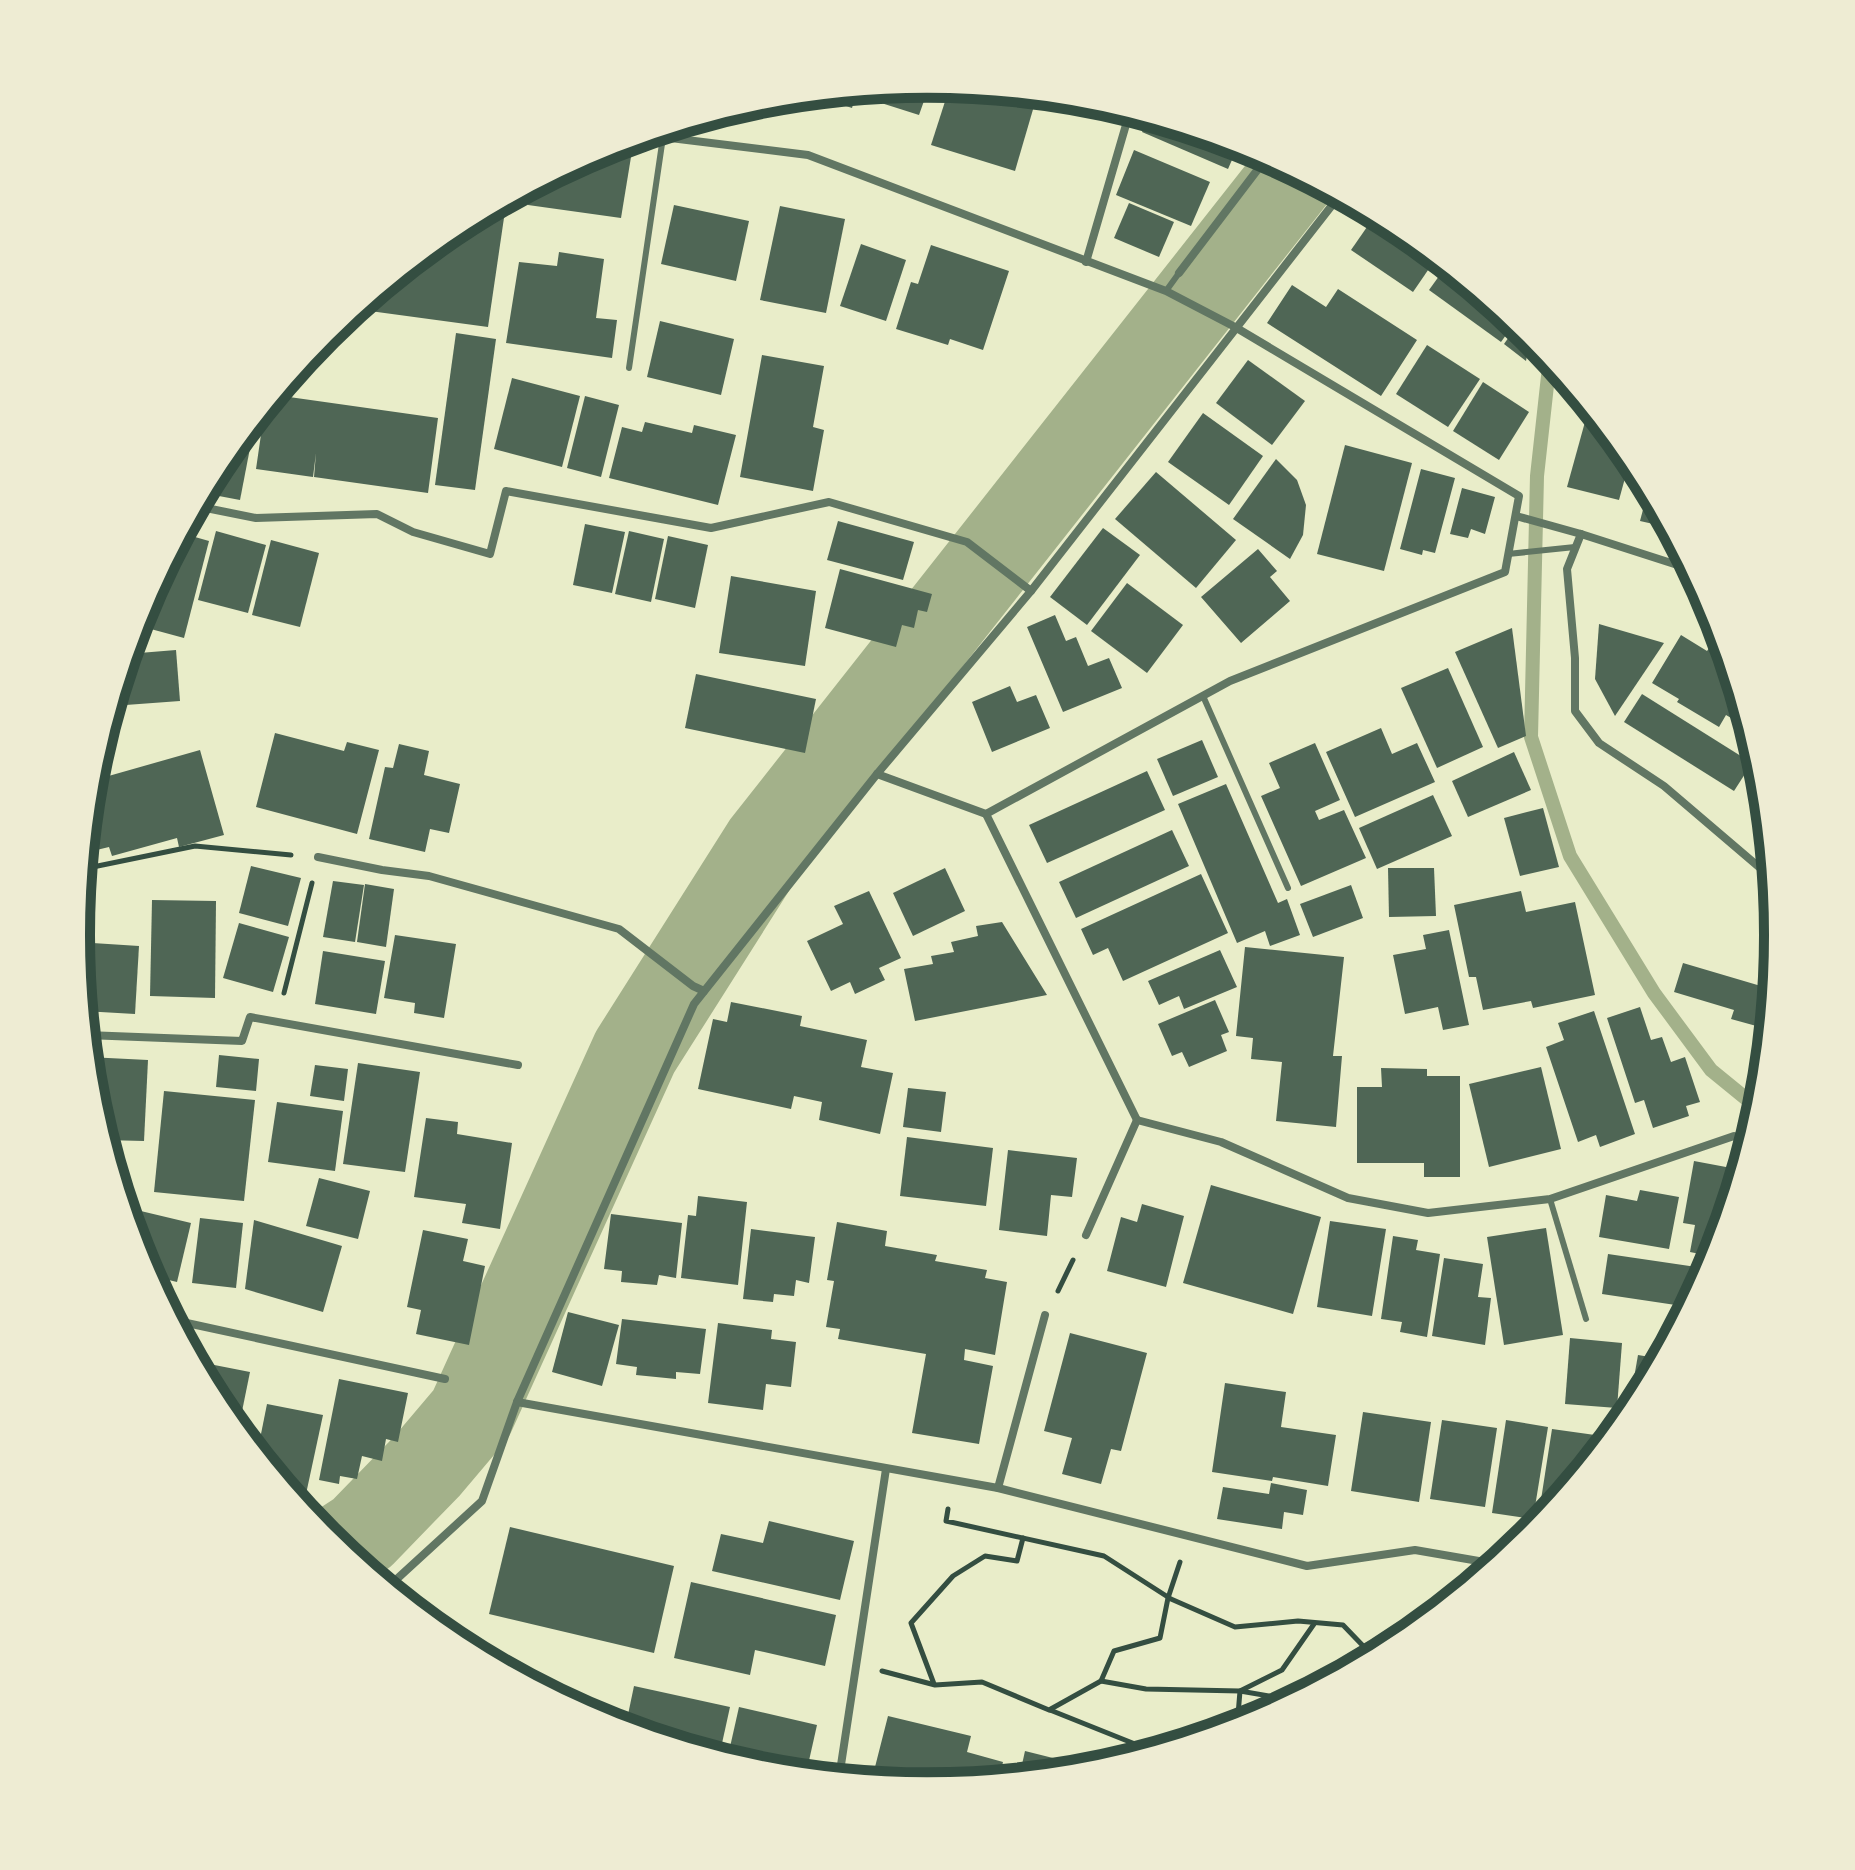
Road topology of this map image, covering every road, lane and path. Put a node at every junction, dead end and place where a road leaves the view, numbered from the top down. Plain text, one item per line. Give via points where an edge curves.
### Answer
1 (1127, 122) edge
2 (671, 138) edge
3 (662, 141) edge
4 (1260, 167) edge
5 (1333, 203) edge
6 (1086, 262) junction
7 (1179, 273) joint
8 (1166, 291) junction
9 (1235, 327) junction
10 (629, 368) dead end
11 (207, 508) edge
12 (1516, 516) junction
13 (1581, 534) junction
14 (1575, 547) junction
15 (1508, 554) junction
16 (1679, 566) edge
17 (1031, 591) junction
18 (1203, 696) junction
19 (877, 774) junction
20 (986, 814) junction
21 (318, 857) junction
22 (93, 867) edge
23 (1762, 870) edge
24 (1288, 888) dead end
25 (704, 991) junction
26 (276, 1022) junction
27 (96, 1035) edge
28 (518, 1065) dead end
29 (1137, 1120) junction
30 (1739, 1140) edge
31 (1550, 1199) junction
32 (1086, 1235) joint
33 (1045, 1315) joint
34 (1586, 1319) dead end
35 (185, 1323) edge
36 (445, 1379) dead end
37 (517, 1402) junction
38 (886, 1469) junction
39 (952, 1480) junction
40 (998, 1488) junction
41 (1023, 1538) junction
42 (1181, 1560) dead end
43 (1483, 1562) edge
44 (395, 1581) edge
45 (1168, 1598) junction
46 (1315, 1623) junction
47 (1365, 1648) edge
48 (856, 1665) junction
49 (1101, 1681) junction
50 (935, 1685) junction
51 (1240, 1691) junction
52 (1274, 1697) edge
53 (1049, 1710) junction
54 (1238, 1713) edge
55 (1142, 1745) edge
56 (841, 1767) edge

1 - 6 street
2 - 6 street via 808,155
3 - 10 lane
4 - 7 street
5 - 9 street
6 - 8 street
7 - 8 lane
8 - 9 street
9 - 12 street via 1519,496
9 - 17 street
11 - 17 street via 256,518 377,514 413,532 490,554 506,491 711,528 829,502 967,542
12 - 13 street
12 - 15 street
13 - 14 street
13 - 16 street
14 - 15 lane
14 - 23 street via 1567,569 1575,711 1599,743 1664,786
15 - 18 street via 1505,572
17 - 19 street
18 - 20 street
18 - 24 lane
19 - 20 street
19 - 25 street
20 - 29 street
21 - 22 path via 195,846
21 - 25 street via 429,876 619,929
21 - 26 path
25 - 37 street
26 - 27 street via 250,1017 242,1041
26 - 28 street
29 - 31 street via 1221,1142 1348,1198 1428,1213
29 - 32 street
30 - 31 street via 1734,1136
31 - 34 lane
32 - 33 path
33 - 40 street
35 - 36 street
37 - 38 street
37 - 44 street via 482,1501
38 - 39 street
38 - 48 street
39 - 40 street
39 - 41 path via 946,1521
40 - 43 street via 1307,1566 1415,1550
41 - 45 path via 1104,1556
41 - 50 path via 1017,1561 985,1556 953,1576 911,1623
42 - 45 path
45 - 46 path via 1235,1627
45 - 49 path via 1160,1638 1114,1651
46 - 47 path via 1343,1625
46 - 51 path via 1282,1670
48 - 50 path
48 - 56 street
49 - 51 path via 1146,1689
49 - 53 path
50 - 53 path via 982,1682
51 - 52 path
51 - 54 path
53 - 55 path

